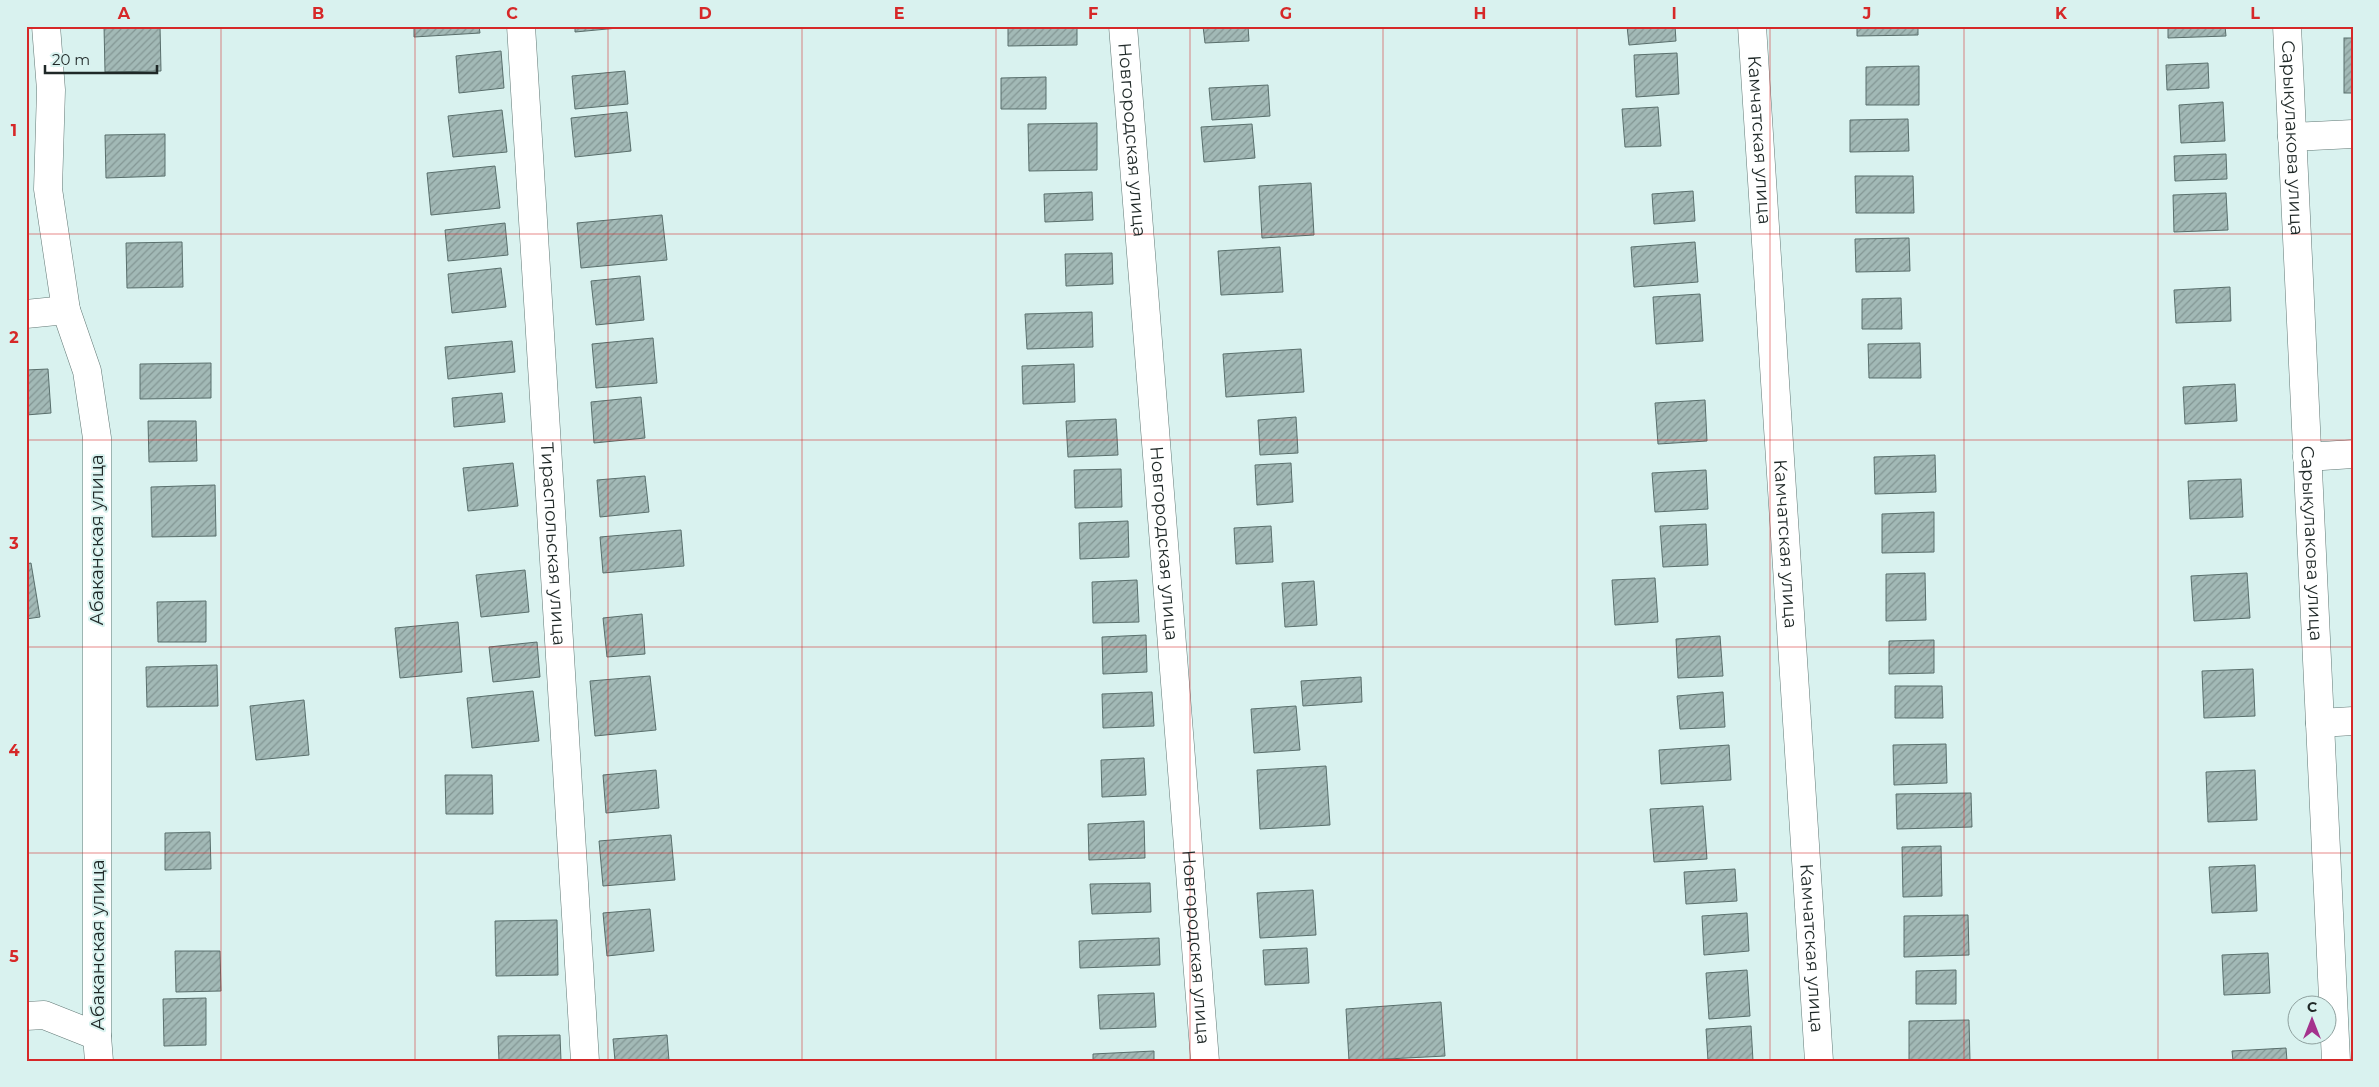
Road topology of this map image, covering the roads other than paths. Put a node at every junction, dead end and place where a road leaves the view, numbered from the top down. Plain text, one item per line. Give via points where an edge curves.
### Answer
1 (46, 26) edge
2 (521, 26) edge
3 (1123, 26) edge
4 (1752, 26) edge
5 (2287, 26) edge
6 (2353, 134) edge
7 (2292, 137) junction
8 (66, 310) junction
9 (26, 314) edge
10 (2353, 454) edge
11 (2307, 457) junction
12 (2353, 721) edge
13 (2320, 723) junction
14 (2343, 1009) edge
15 (26, 1016) edge
16 (98, 1048) edge
17 (585, 1061) edge
18 (1205, 1061) edge
19 (1819, 1061) edge
20 (2336, 1061) edge

1 - 8 street, Абаканская улица via 51,90 48,189
2 - 17 street, Тираспольская улица
3 - 18 street, Новгородская улица
4 - 19 street, Камчатская улица
5 - 7 street, Сарыкулакова улица
6 - 7 street
7 - 11 street, Сарыкулакова улица
8 - 9 street
8 - 16 street, Абаканская улица via 87,371 97,438
10 - 11 street
11 - 13 street, Сарыкулакова улица
12 - 13 street
13 - 14 street, Сарыкулакова улица
14 - 20 street, Сарыкулакова улица
15 - 16 street via 44,1016

